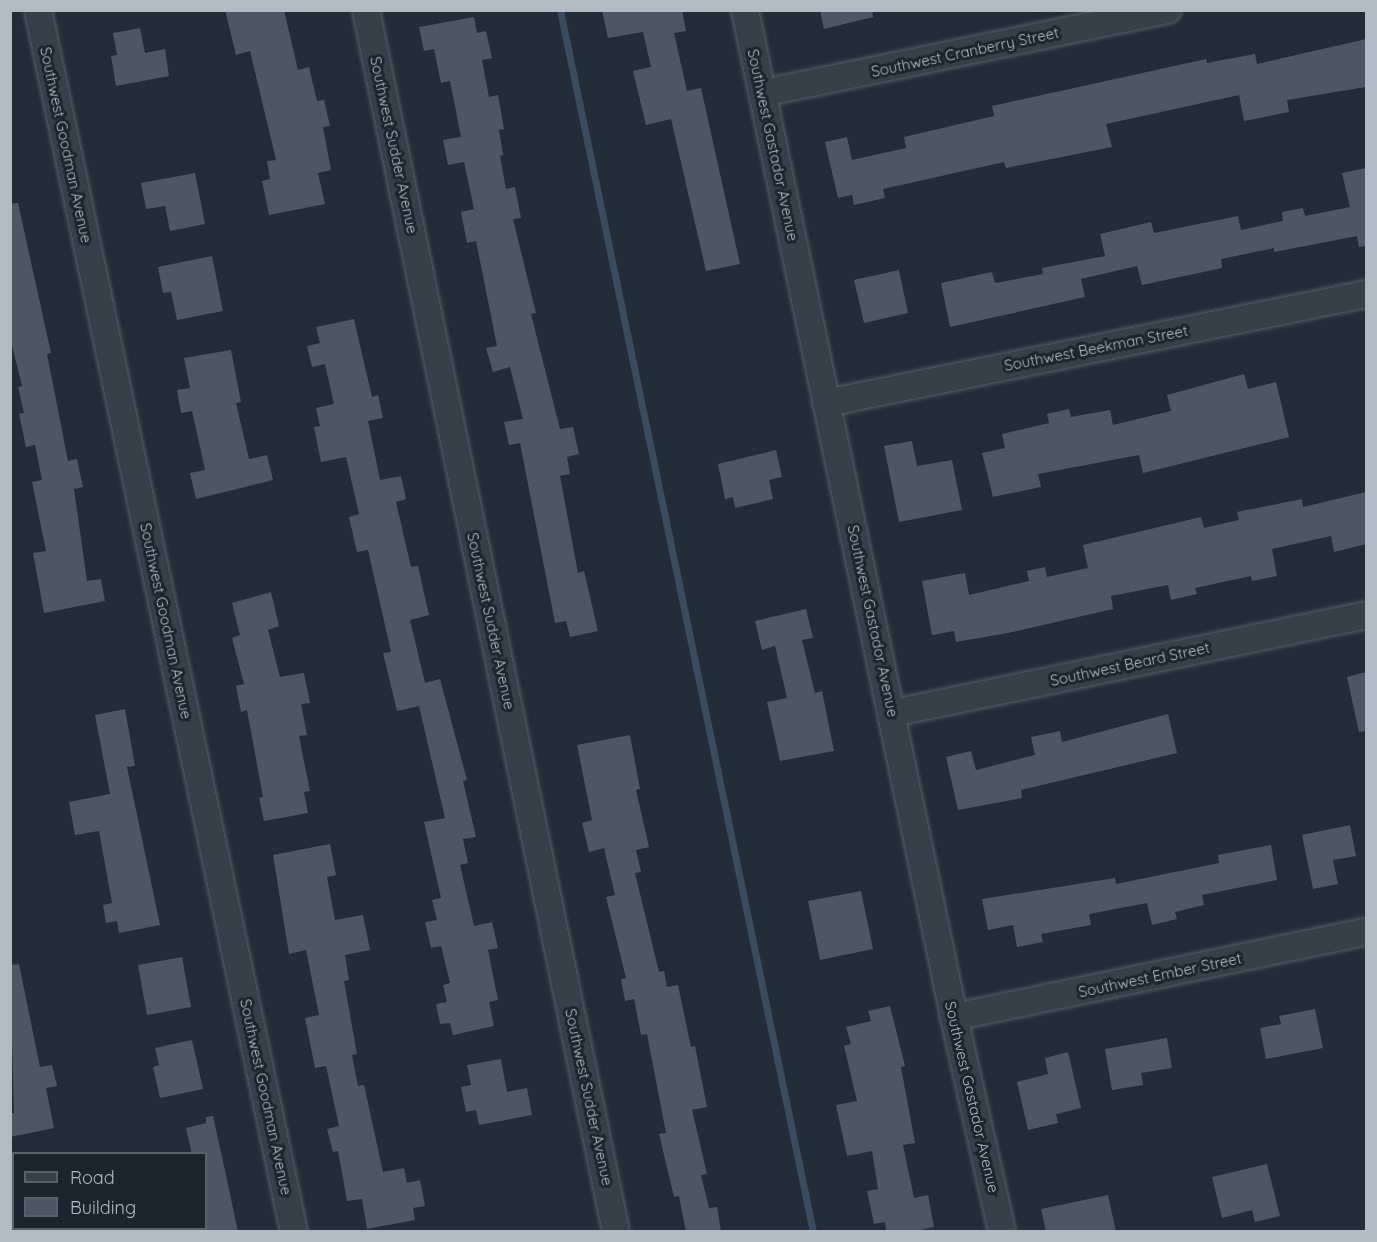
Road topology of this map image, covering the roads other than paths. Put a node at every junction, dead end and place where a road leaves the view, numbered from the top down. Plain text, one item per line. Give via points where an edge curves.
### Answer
1 (38, 10) edge
2 (366, 10) edge
3 (745, 10) edge
4 (1168, 10) edge
5 (763, 93) junction
6 (1366, 294) edge
7 (826, 403) junction
8 (1366, 615) edge
9 (893, 713) junction
10 (1366, 932) edge
11 (954, 1017) junction
12 (294, 1232) edge
13 (616, 1232) edge
14 (1002, 1232) edge

1 - 12 street, Southwest Goodman Avenue
2 - 13 street, Southwest Sudder Avenue
3 - 5 street, Southwest Gastador Avenue
4 - 5 street, Southwest Cranberry Street
5 - 7 street, Southwest Gastador Avenue
6 - 7 street, Southwest Beekman Street
7 - 9 street, Southwest Gastador Avenue
8 - 9 street, Southwest Beard Street
9 - 11 street, Southwest Gastador Avenue
10 - 11 street, Southwest Ember Street
11 - 14 street, Southwest Gastador Avenue

